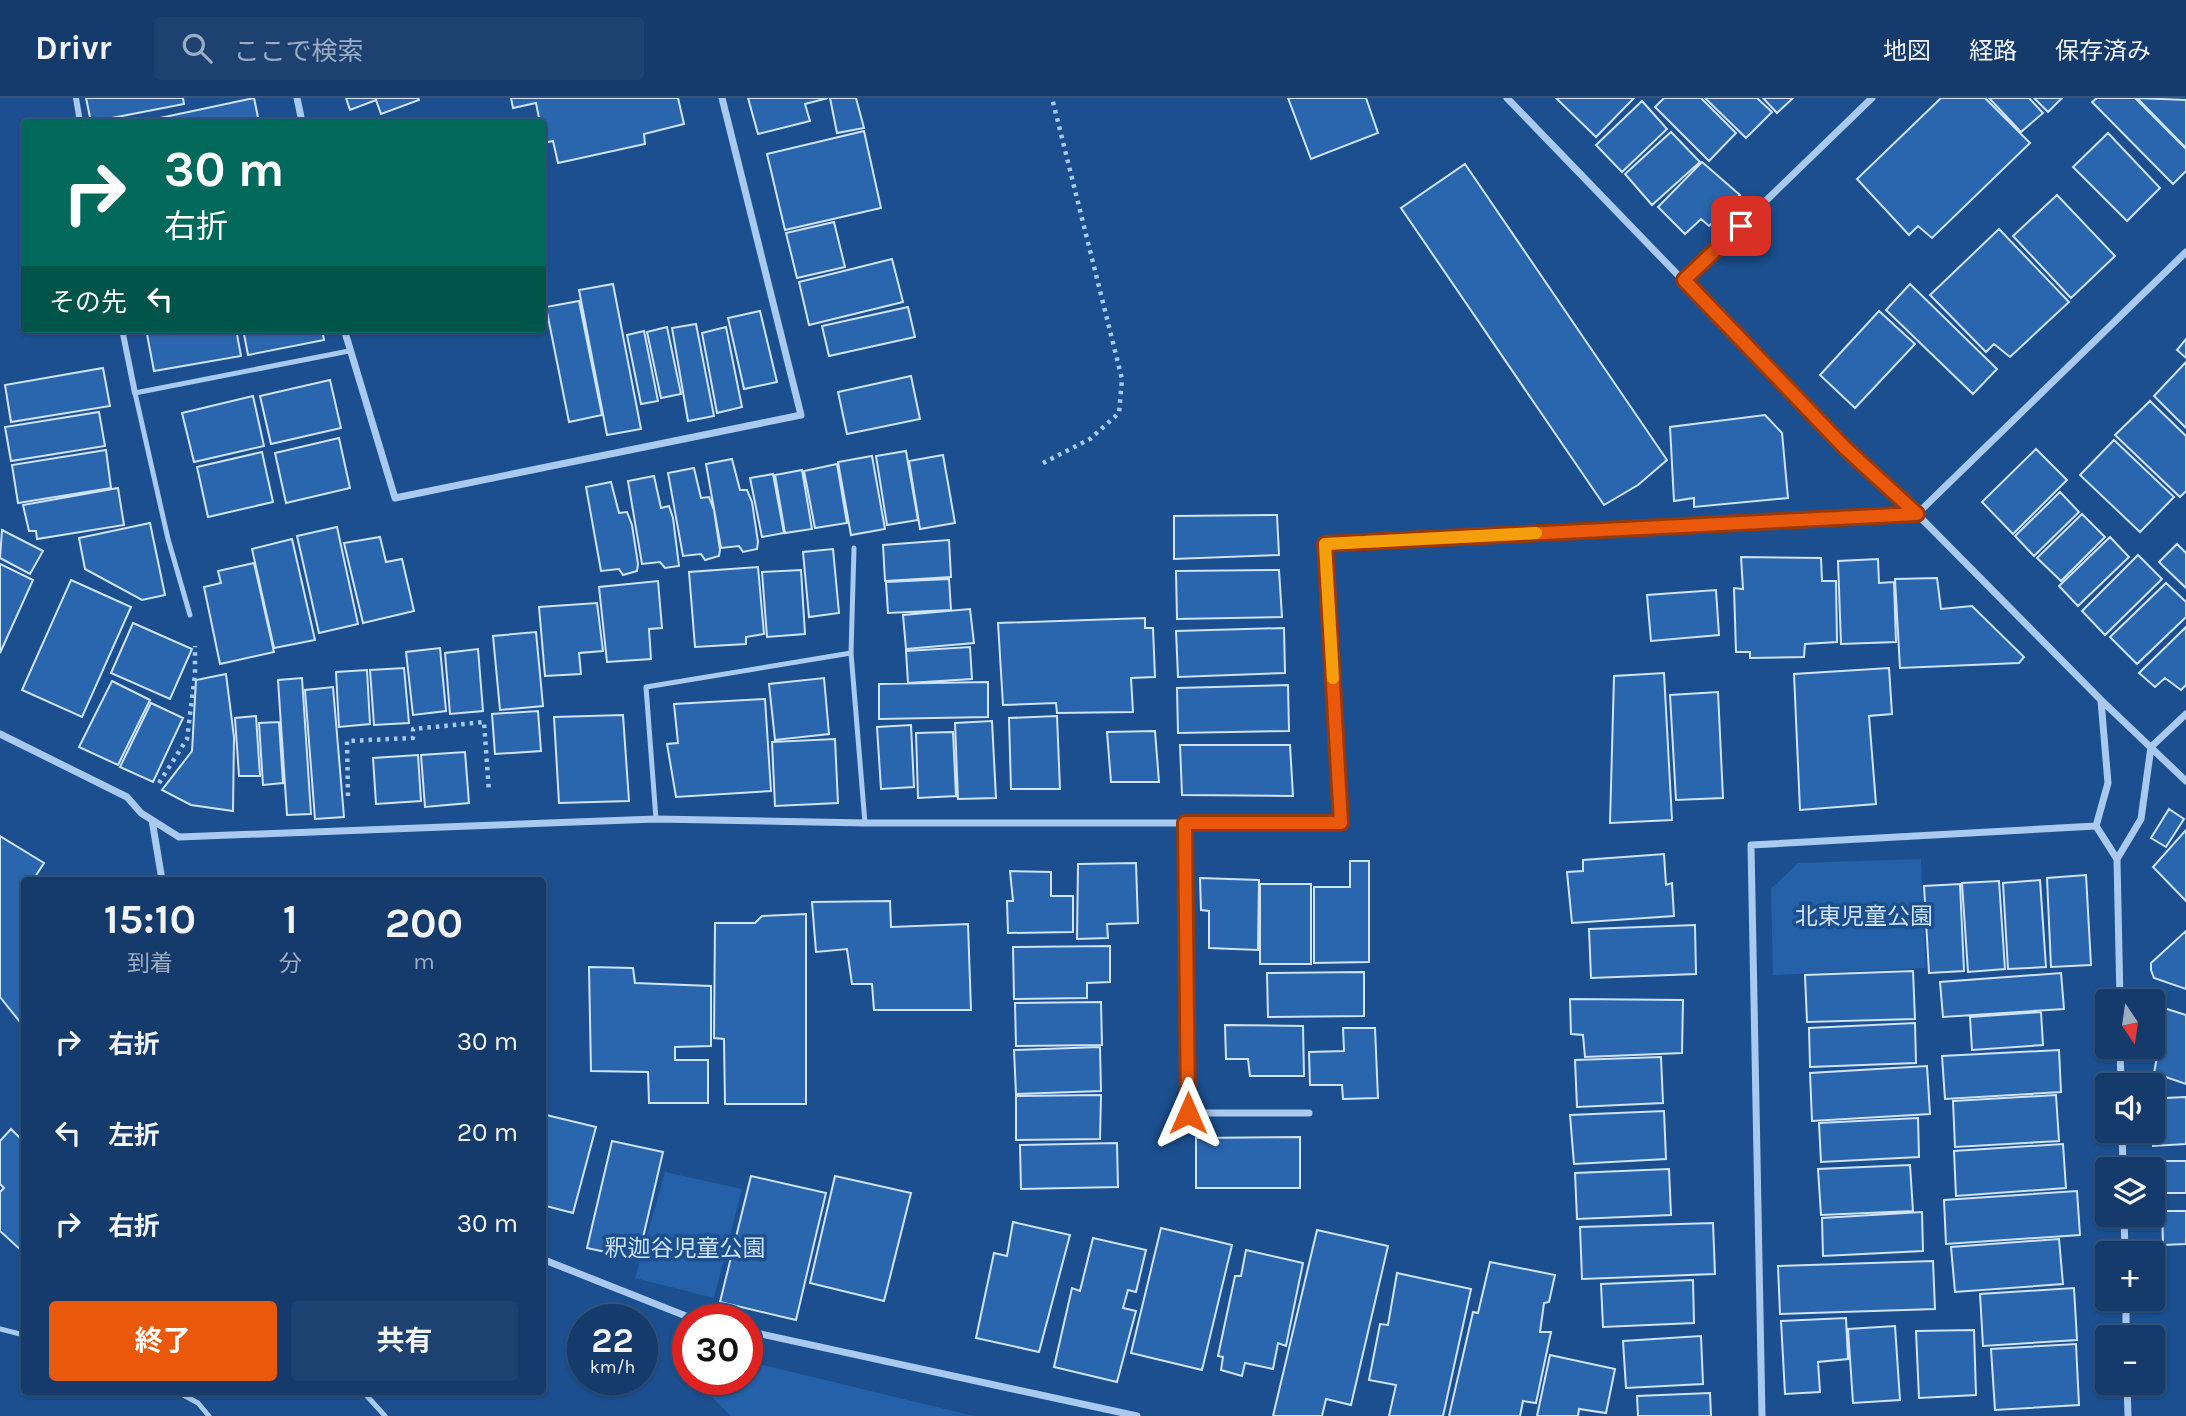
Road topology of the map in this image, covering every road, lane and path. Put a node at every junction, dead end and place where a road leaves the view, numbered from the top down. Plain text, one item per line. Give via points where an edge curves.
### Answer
1 (76, 98) edge
2 (298, 98) edge
3 (722, 98) edge
4 (1052, 98) edge
5 (1507, 98) edge
6 (1872, 98) edge
7 (80, 119) edge
8 (302, 119) edge
9 (2186, 252) edge
10 (1684, 280) junction
11 (123, 333) edge
12 (345, 333) edge
13 (349, 351) junction
14 (135, 393) junction
15 (1043, 463) dead end
16 (1917, 514) junction
17 (853, 548) dead end
18 (190, 615) joint
19 (851, 653) junction
20 (2101, 700) junction
21 (2186, 714) edge
22 (0, 733) edge
23 (2151, 747) junction
24 (2186, 781) edge
25 (141, 813) junction
26 (656, 819) junction
27 (152, 820) junction
28 (865, 823) junction
29 (1185, 823) junction
30 (491, 825) junction
31 (2096, 826) junction
32 (349, 830) junction
33 (2117, 859) junction
34 (162, 877) edge
35 (2120, 989) edge
36 (1309, 1113) dead end
37 (546, 1261) edge
38 (672, 1310) edge
39 (0, 1329) edge
40 (21, 1334) edge
41 (763, 1334) edge
42 (183, 1395) edge
43 (2127, 1395) edge
44 (367, 1396) dead end
45 (209, 1416) edge
46 (385, 1416) edge
47 (1137, 1416) edge
48 (1762, 1416) edge
49 (2128, 1416) edge

1 - 7 street
2 - 8 street
3 - 13 street via 801,415 395,498
4 - 15 path via 1122,379 1119,413 1090,439
5 - 10 street
6 - 10 street
9 - 16 street
10 - 16 street via 1844,447
11 - 14 street
12 - 13 street
13 - 14 lane
14 - 18 lane
16 - 20 street
16 - 29 street via 1325,544 1341,823
17 - 19 lane
18 - 25 path via 196,654 187,738
19 - 26 lane via 646,687
19 - 28 lane
20 - 23 street
20 - 31 street via 2108,783
21 - 23 street
22 - 25 street via 127,797
23 - 24 street
23 - 33 street via 2141,819
25 - 27 street
26 - 28 street
26 - 30 street
27 - 32 street via 179,836
27 - 34 street
28 - 29 street
29 - 36 street via 1188,1113
30 - 32 street
30 - 32 path via 484,722 413,729 413,738 347,741
31 - 33 street
31 - 48 street via 1751,845
33 - 35 street
37 - 38 street
39 - 40 lane
41 - 47 street
42 - 45 lane
43 - 49 street
44 - 46 lane

